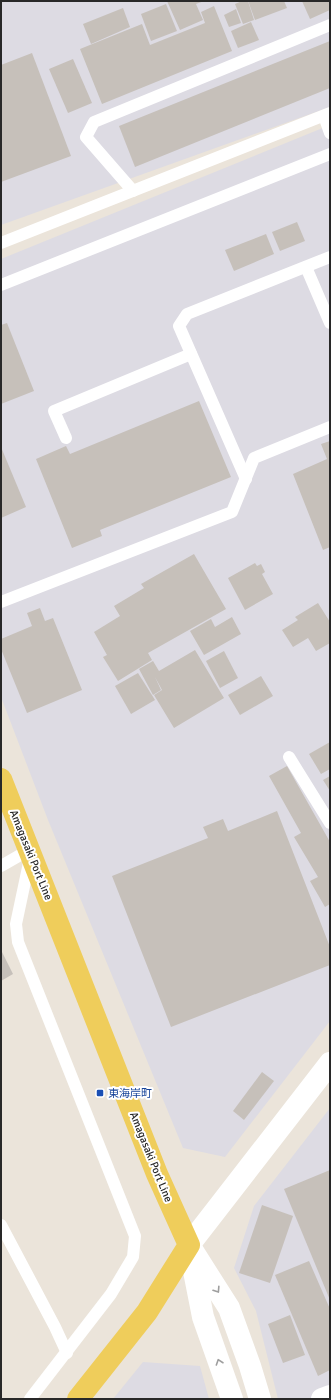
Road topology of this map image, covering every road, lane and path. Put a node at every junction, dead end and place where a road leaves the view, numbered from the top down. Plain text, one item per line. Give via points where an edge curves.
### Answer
1 (330, 25) edge
2 (327, 115) edge
3 (330, 133) edge
4 (330, 154) edge
5 (133, 191) junction
6 (1, 243) edge
7 (330, 256) edge
8 (306, 267) junction
9 (1, 285) edge
10 (330, 323) edge
11 (191, 354) junction
12 (330, 426) edge
13 (66, 438) dead end
14 (246, 479) junction
15 (1, 602) edge
16 (289, 757) dead end
17 (1, 779) edge
18 (330, 823) edge
19 (30, 852) junction
20 (1, 866) edge
21 (330, 1063) edge
22 (1, 1225) edge
23 (189, 1245) junction
24 (67, 1353) junction
25 (330, 1396) edge
26 (30, 1399) edge
27 (78, 1399) edge
28 (232, 1399) edge
29 (260, 1399) edge
30 (322, 1399) edge

1 - 5 lane via 94,122 86,137
2 - 3 lane
2 - 5 lane
4 - 9 lane
5 - 6 lane
7 - 8 lane
8 - 10 lane
8 - 11 lane via 187,314 178,326
11 - 13 lane via 54,411
11 - 14 lane
12 - 14 lane via 254,458
14 - 15 lane via 232,512
16 - 18 lane
17 - 19 main road, Amagasaki Port Line
19 - 20 lane
19 - 23 main road, Amagasaki Port Line via 154,1166
19 - 24 lane via 16,924 18,942 134,1236 133,1258 111,1294
21 - 23 street
22 - 24 lane
23 - 27 main road via 147,1312
28 -> 23 street via 203,1317
23 -> 29 street via 229,1308
24 - 26 lane
25 - 30 street

